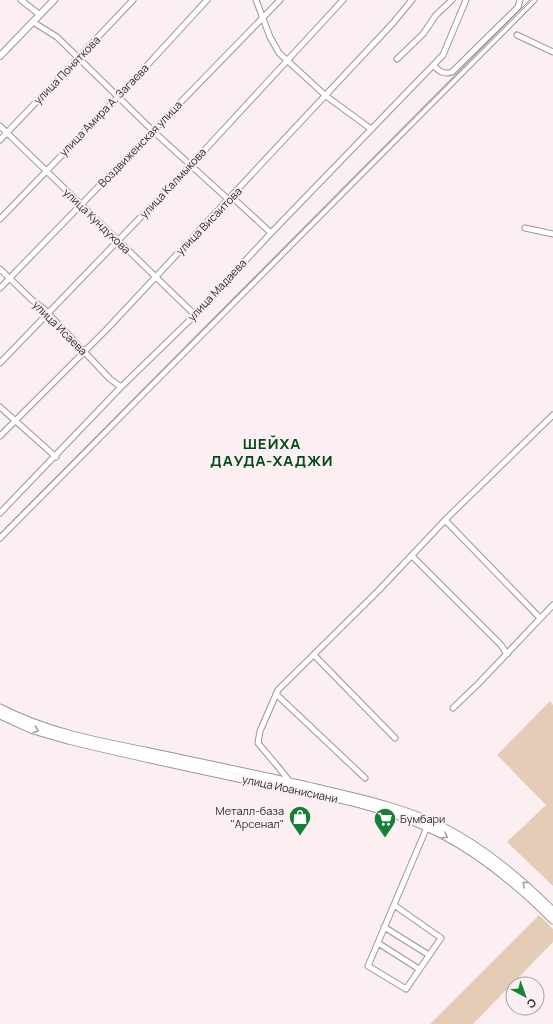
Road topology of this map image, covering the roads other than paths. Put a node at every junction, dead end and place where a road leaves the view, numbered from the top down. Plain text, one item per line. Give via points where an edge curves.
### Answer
1 (21, 0) edge
2 (54, 0) edge
3 (133, 0) edge
4 (207, 0) edge
5 (256, 0) edge
6 (280, 0) edge
7 (343, 0) edge
8 (412, 0) edge
9 (452, 0) edge
10 (466, 0) edge
11 (520, 0) edge
12 (534, 0) edge
13 (40, 15) junction
14 (262, 17) junction
15 (33, 22) junction
16 (516, 36) dead end
17 (553, 52) edge
18 (0, 56) edge
19 (78, 58) junction
20 (287, 59) junction
21 (397, 59) dead end
22 (433, 65) junction
23 (119, 96) junction
24 (326, 96) junction
25 (0, 126) edge
26 (371, 129) junction
27 (153, 132) junction
28 (7, 133) junction
29 (0, 140) edge
30 (190, 166) junction
31 (46, 171) junction
32 (231, 199) junction
33 (80, 206) junction
34 (0, 219) edge
35 (525, 228) dead end
36 (271, 233) junction
37 (553, 234) edge
38 (118, 242) junction
39 (0, 269) edge
40 (155, 277) junction
41 (10, 278) junction
42 (0, 288) edge
43 (48, 315) junction
44 (195, 315) junction
45 (84, 352) junction
46 (0, 363) edge
47 (121, 387) junction
48 (0, 408) edge
49 (553, 415) edge
50 (15, 421) junction
51 (0, 436) edge
52 (56, 458) junction
53 (0, 513) edge
54 (445, 520) junction
55 (0, 538) edge
56 (412, 556) junction
57 (553, 605) edge
58 (540, 618) junction
59 (507, 654) junction
60 (314, 655) junction
61 (276, 694) junction
62 (0, 708) edge
63 (453, 708) dead end
64 (0, 715) edge
65 (395, 738) dead end
66 (365, 778) dead end
67 (289, 785) junction
68 (427, 827) junction
69 (394, 905) junction
70 (553, 911) edge
71 (553, 920) edge
72 (384, 927) junction
73 (378, 943) junction
74 (429, 955) junction
75 (419, 969) junction

1 - 13 street
2 - 13 street
3 - 19 street, улица Поняткова
4 - 23 street, улица Амира А. Загаева
5 - 14 street
6 - 14 street, Воздвиженская улица
7 - 20 street, улица Калмыкова
8 - 24 street, улица Висаитова
9 - 21 street
10 - 22 street, улица Мадаева via 443,55
11 - 22 street via 518,7 452,72 442,73
12 - 55 street
13 - 15 street
14 - 20 street via 279,53
14 - 27 street, Воздвиженская улица
15 - 18 street
15 - 19 street via 58,37
16 - 17 street
19 - 23 street
19 - 28 street, улица Поняткова
20 - 24 street
20 - 30 street, улица Калмыкова
22 - 26 street, улица Мадаева
23 - 27 street
23 - 31 street, улица Амира А. Загаева
24 - 26 street
24 - 32 street, улица Висаитова
25 - 28 street, улица Кундухова
26 - 36 street, улица Мадаева
27 - 30 street
27 - 33 street, Воздвиженская улица
28 - 29 street, улица Поняткова
28 - 31 street, улица Кундухова
30 - 32 street
30 - 38 street, улица Калмыкова
31 - 33 street, улица Кундухова
31 - 34 street, улица Амира А. Загаева
32 - 36 street
32 - 40 street, улица Висаитова
33 - 38 street, улица Кундухова
33 - 41 street, Воздвиженская улица
35 - 37 street
36 - 44 street, улица Мадаева
38 - 40 street, улица Кундухова
38 - 43 street, улица Калмыкова
39 - 41 street, улица Исаева
40 - 44 street, улица Кундухова
40 - 45 street, улица Висаитова
41 - 42 street, Воздвиженская улица
41 - 43 street, улица Исаева
43 - 45 street, улица Исаева
43 - 46 street, улица Калмыкова
44 - 47 street, улица Мадаева
45 - 47 street, улица Исаева
45 - 50 street, улица Висаитова
47 - 52 street, улица Мадаева
48 - 50 street
49 - 54 street
50 - 51 street, улица Висаитова
50 - 52 street
52 - 53 street, улица Мадаева
54 - 56 street
54 - 58 street
56 - 59 street
56 - 60 street
57 - 58 street
58 - 59 street
59 - 63 street
60 - 61 street
60 - 65 street
61 - 66 street
61 - 67 street via 260,732 258,744
62 - 67 main road via 31,722 74,735
64 -> 67 main road, улица Иоанисиани via 33,730 68,740
67 - 68 main road, улица Иоанисиани via 377,809
70 -> 67 main road via 506,868 444,827 385,804
68 - 69 street
68 -> 71 main road, улица Иоанисиани via 466,848 500,872
69 - 72 street
69 - 74 street via 441,938
72 - 73 street
72 - 74 street
73 - 75 street
73 - 75 street via 368,966 406,989
74 - 75 street

